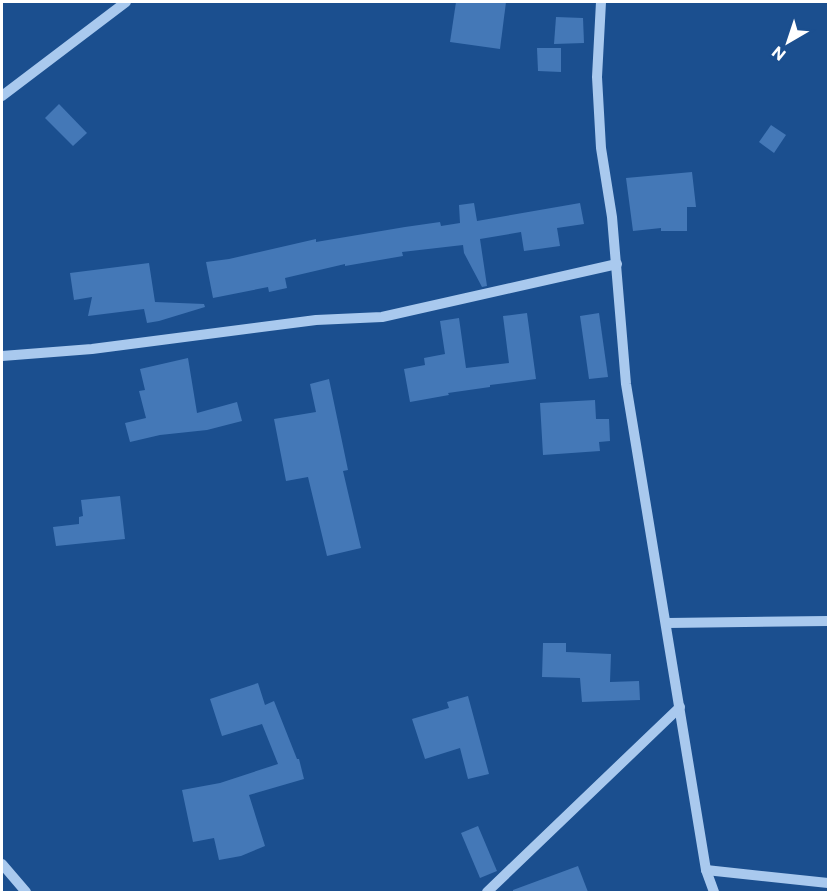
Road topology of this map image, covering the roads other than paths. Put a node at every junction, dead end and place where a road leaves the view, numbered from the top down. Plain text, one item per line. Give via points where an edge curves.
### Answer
1 (126, 2) edge
2 (602, 2) edge
3 (2, 96) edge
4 (617, 264) junction
5 (2, 356) edge
6 (828, 621) edge
7 (667, 623) junction
8 (680, 707) junction
9 (2, 864) edge
10 (706, 870) junction
11 (828, 884) edge
12 (26, 892) edge
13 (487, 892) edge
14 (714, 892) edge

1 - 3 street
2 - 4 street via 597,77 601,148
4 - 5 street via 382,317 316,320 92,349
4 - 7 street via 626,384
6 - 7 street
7 - 8 street
8 - 10 street
8 - 13 street
9 - 12 street
10 - 11 street
10 - 14 street

